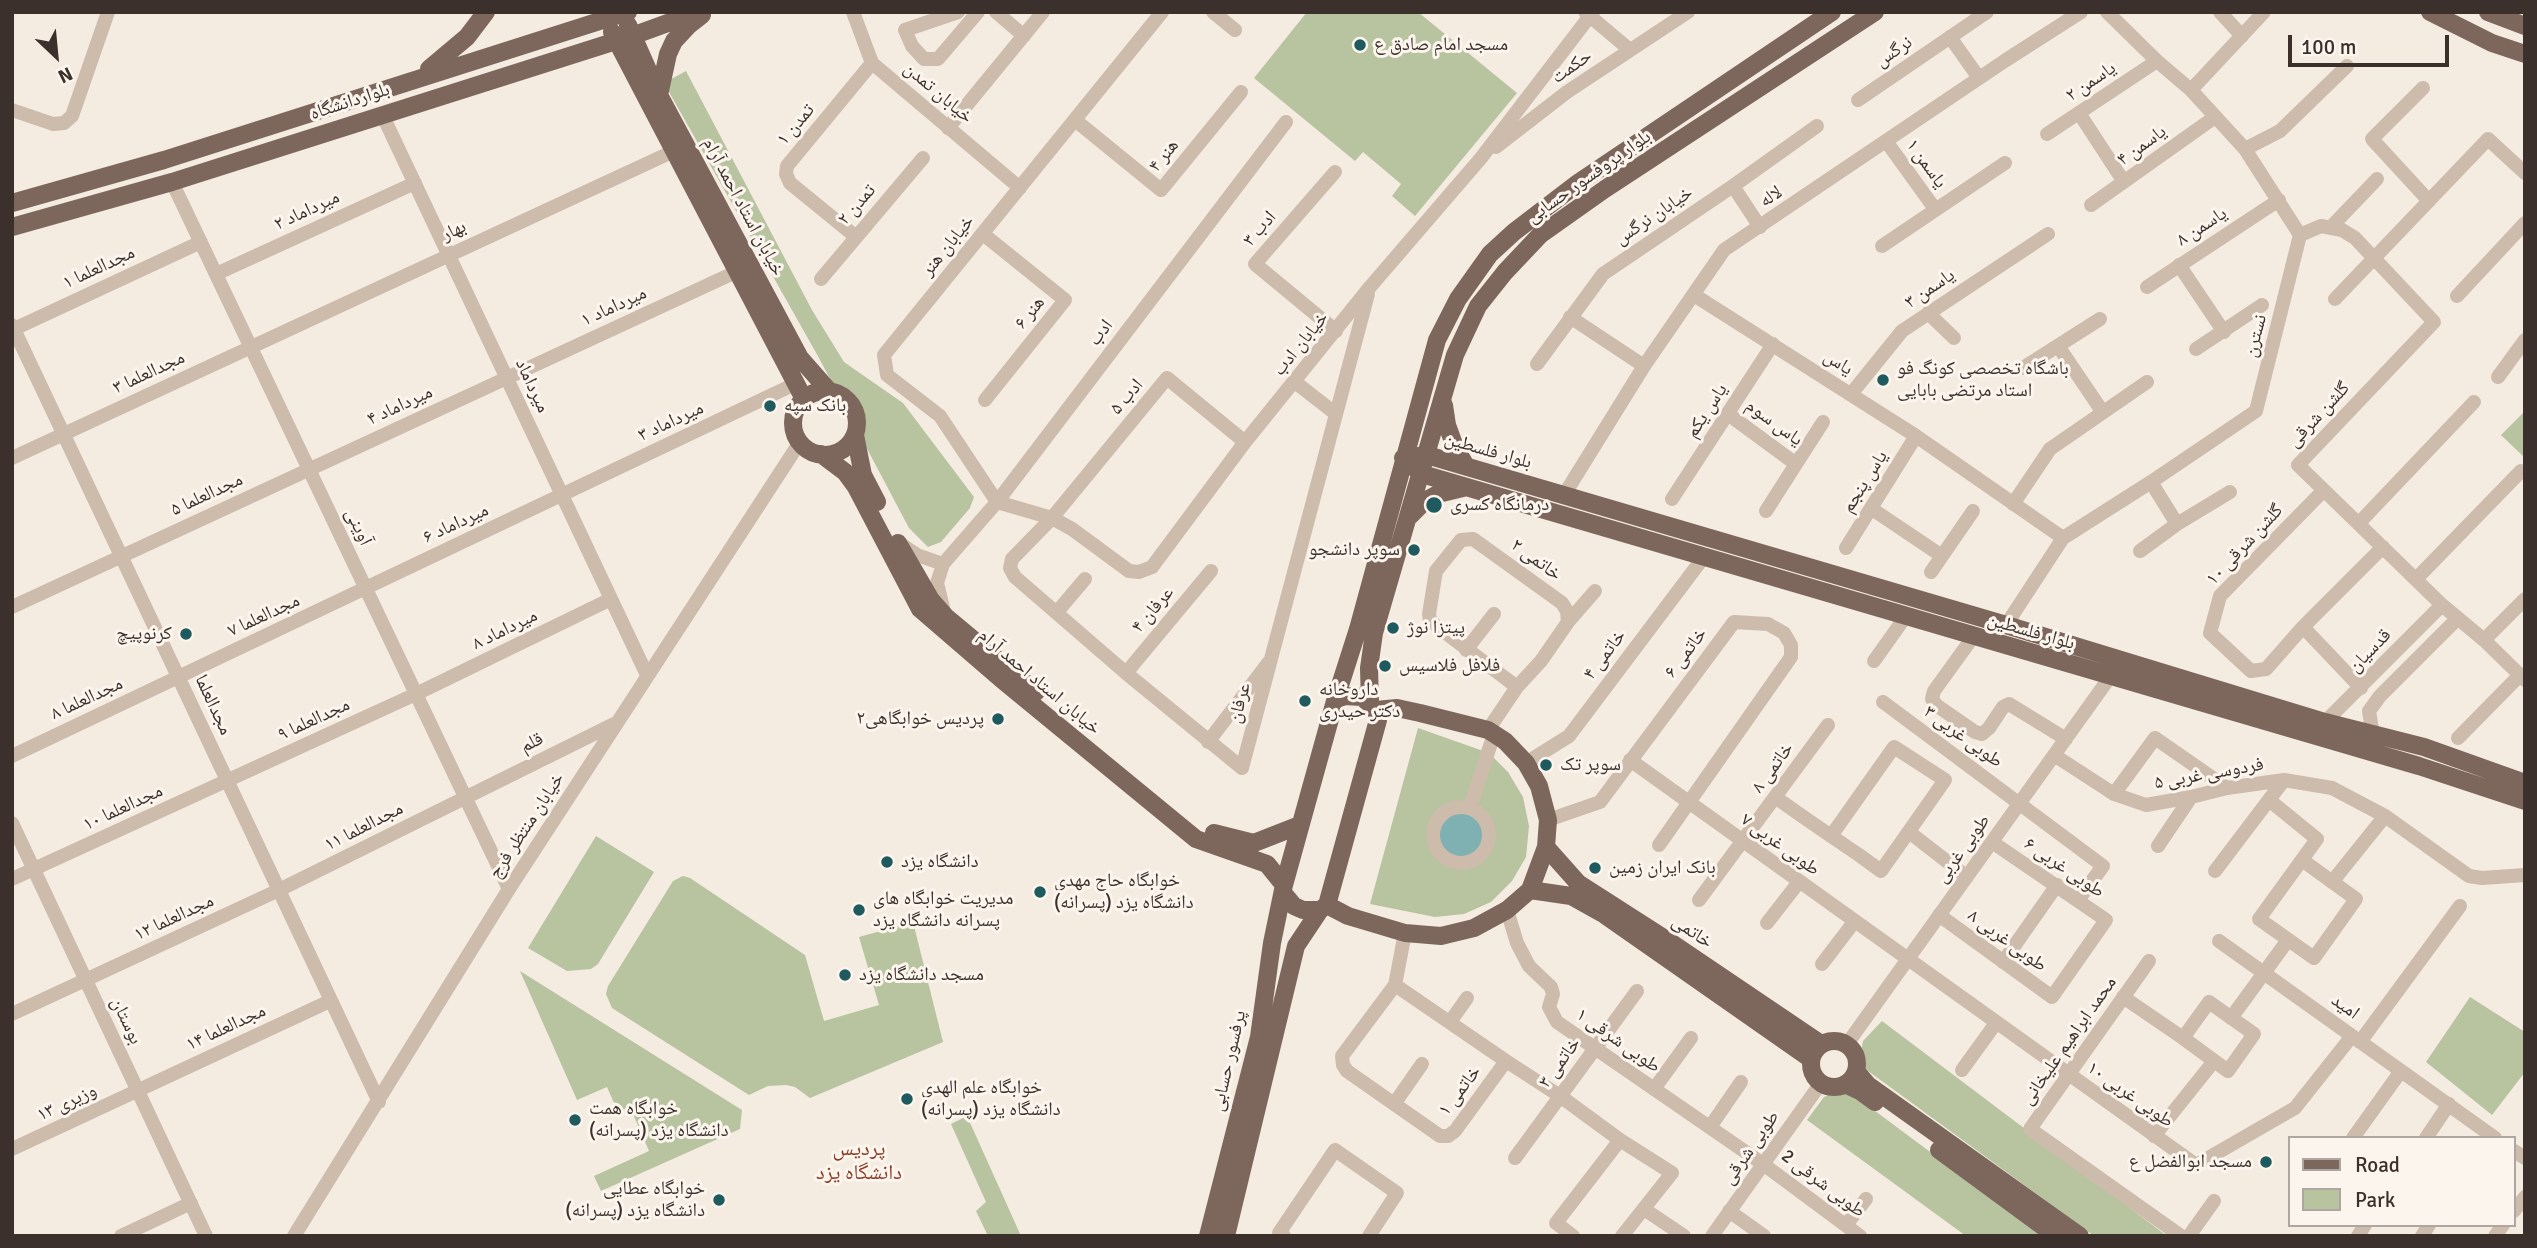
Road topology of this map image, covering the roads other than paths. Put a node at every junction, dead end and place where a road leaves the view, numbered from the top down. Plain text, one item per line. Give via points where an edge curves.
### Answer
1 (108, 12) edge
2 (486, 12) edge
3 (698, 12) edge
4 (707, 12) edge
5 (853, 12) edge
6 (958, 12) edge
7 (978, 12) edge
8 (996, 12) edge
9 (1043, 12) edge
10 (1162, 12) edge
11 (1213, 12) edge
12 (1688, 12) edge
13 (1832, 12) edge
14 (1875, 12) edge
15 (1987, 12) edge
16 (2081, 12) edge
17 (2107, 12) edge
18 (2220, 12) edge
19 (2264, 12) edge
20 (2430, 12) edge
21 (2488, 12) edge
22 (617, 14) edge
23 (1589, 14) edge
24 (2525, 26) edge
25 (1235, 30) dead end
26 (1024, 36) junction
27 (2242, 36) junction
28 (1950, 37) junction
29 (624, 38) junction
30 (1630, 50) junction
31 (2525, 54) edge
32 (2157, 61) junction
33 (872, 63) junction
34 (2347, 65) dead end
35 (1979, 78) junction
36 (414, 79) junction
37 (2423, 88) dead end
38 (2191, 90) junction
39 (1241, 92) dead end
40 (659, 95) junction
41 (1858, 100) dead end
42 (12, 110) edge
43 (2079, 113) junction
44 (382, 114) junction
45 (2215, 117) junction
46 (1075, 120) junction
47 (1286, 122) dead end
48 (1817, 127) dead end
49 (948, 128) junction
50 (2047, 134) dead end
51 (1886, 141) junction
52 (2245, 149) junction
53 (674, 150) junction
54 (1481, 158) junction
55 (923, 159) dead end
56 (2005, 163) dead end
57 (2523, 167) edge
58 (1335, 172) dead end
59 (2377, 179) dead end
60 (173, 182) junction
61 (2124, 182) junction
62 (415, 183) junction
63 (1733, 186) junction
64 (1020, 188) junction
65 (2279, 200) junction
66 (2429, 201) junction
67 (12, 203) edge
68 (2091, 205) dead end
69 (1935, 209) junction
70 (2525, 223) edge
71 (12, 227) edge
72 (1760, 227) junction
73 (2331, 227) junction
74 (983, 234) junction
75 (2048, 234) dead end
76 (2300, 235) junction
77 (855, 236) junction
78 (201, 242) junction
79 (1882, 247) dead end
80 (449, 255) junction
81 (2374, 259) junction
82 (2179, 265) junction
83 (738, 271) junction
84 (216, 274) junction
85 (821, 279) dead end
86 (1370, 287) junction
87 (2147, 287) dead end
88 (1694, 295) junction
89 (2458, 296) dead end
90 (2335, 299) dead end
91 (2262, 305) dead end
92 (1928, 313) junction
93 (1570, 317) junction
94 (2100, 319) dead end
95 (13, 327) edge
96 (1336, 331) junction
97 (2224, 332) junction
98 (1954, 338) dead end
99 (2525, 340) edge
100 (1773, 344) junction
101 (2058, 346) junction
102 (251, 347) junction
103 (2196, 349) dead end
104 (1536, 364) dead end
105 (1644, 366) junction
106 (2023, 368) dead end
107 (506, 377) junction
108 (2498, 377) dead end
109 (1295, 382) junction
110 (2147, 382) dead end
111 (801, 391) junction
112 (829, 391) junction
113 (1851, 394) junction
114 (1443, 395) junction
115 (985, 400) dead end
116 (2474, 402) dead end
117 (2102, 411) junction
118 (1336, 414) junction
119 (1728, 414) junction
120 (1823, 422) dead end
121 (64, 435) junction
122 (855, 435) junction
123 (1916, 436) junction
124 (800, 442) junction
125 (1245, 442) junction
126 (821, 454) junction
127 (1427, 455) junction
128 (12, 458) edge
129 (1403, 458) junction
130 (1796, 464) junction
131 (1466, 466) junction
132 (309, 469) junction
133 (2521, 471) dead end
134 (1422, 474) junction
135 (2151, 482) junction
136 (1467, 486) junction
137 (2323, 491) junction
138 (2230, 492) dead end
139 (562, 495) junction
140 (1564, 495) junction
141 (1672, 499) dead end
142 (997, 502) junction
143 (2013, 504) junction
144 (1872, 509) junction
145 (1766, 511) dead end
146 (1973, 511) dead end
147 (1052, 518) junction
148 (2359, 523) junction
149 (2176, 524) junction
150 (1404, 525) junction
151 (2063, 538) junction
152 (899, 544) junction
153 (2383, 547) junction
154 (1846, 548) dead end
155 (2140, 551) dead end
156 (1942, 555) junction
157 (121, 556) junction
158 (1703, 558) junction
159 (943, 564) junction
160 (1211, 571) dead end
161 (1931, 572) dead end
162 (1085, 579) dead end
163 (2416, 579) junction
164 (366, 588) junction
165 (1595, 591) dead end
166 (611, 599) junction
167 (2525, 599) edge
168 (2442, 605) junction
169 (12, 607) edge
170 (1057, 612) junction
171 (1494, 614) dead end
172 (1906, 615) junction
173 (946, 617) junction
174 (2457, 620) junction
175 (1569, 622) junction
176 (2006, 625) junction
177 (2303, 627) junction
178 (1973, 637) junction
179 (2484, 640) junction
180 (1466, 650) junction
181 (1273, 655) junction
182 (1874, 661) dead end
183 (1126, 673) junction
184 (647, 675) junction
185 (2110, 677) junction
186 (2522, 677) edge
187 (178, 678) junction
188 (1517, 687) junction
189 (2361, 688) junction
190 (416, 694) junction
191 (1335, 701) junction
192 (1883, 702) dead end
193 (1373, 706) junction
194 (2325, 722) junction
195 (616, 724) junction
196 (1828, 725) dead end
197 (1491, 732) junction
198 (2372, 735) junction
199 (2458, 738) dead end
200 (2066, 739) junction
201 (1208, 741) junction
202 (2424, 747) junction
203 (2054, 755) junction
204 (12, 756) edge
205 (1630, 761) junction
206 (1526, 763) junction
207 (2419, 766) junction
208 (2284, 780) junction
209 (228, 781) junction
210 (2525, 783) edge
211 (2227, 788) junction
212 (2114, 794) junction
213 (465, 797) junction
214 (1775, 797) junction
215 (2191, 797) junction
216 (2269, 800) junction
217 (2525, 801) edge
218 (1689, 803) junction
219 (2020, 803) junction
220 (1470, 807) junction
221 (2385, 816) junction
222 (1548, 820) junction
223 (12, 823) edge
224 (1300, 825) junction
225 (1909, 832) junction
226 (1831, 836) junction
227 (1267, 839) junction
228 (1742, 841) junction
229 (1992, 842) junction
230 (1659, 845) dead end
231 (2158, 846) dead end
232 (1546, 847) junction
233 (2302, 860) junction
234 (1267, 864) junction
235 (34, 869) junction
236 (2215, 871) dead end
237 (2525, 875) edge
238 (1967, 877) junction
239 (12, 879) edge
240 (1799, 882) junction
241 (2332, 882) junction
242 (2057, 885) junction
243 (509, 889) junction
244 (1284, 889) junction
245 (279, 890) junction
246 (1530, 890) junction
247 (1699, 900) dead end
248 (2078, 900) junction
249 (2460, 906) dead end
250 (1324, 907) junction
251 (1507, 910) junction
252 (1939, 915) junction
253 (1854, 922) junction
254 (1767, 923) dead end
255 (1405, 933) junction
256 (2288, 940) junction
257 (2219, 941) dead end
258 (1907, 960) junction
259 (2149, 961) dead end
260 (2003, 962) junction
261 (1822, 964) dead end
262 (2264, 972) junction
263 (86, 980) junction
264 (1395, 985) junction
265 (1637, 991) dead end
266 (2052, 997) joint
267 (2123, 997) junction
268 (1467, 998) dead end
269 (331, 1001) junction
270 (12, 1014) edge
271 (2231, 1017) junction
272 (1450, 1022) junction
273 (1996, 1023) junction
274 (1691, 1038) dead end
275 (2183, 1038) junction
276 (2356, 1039) junction
277 (1847, 1044) junction
278 (1595, 1048) junction
279 (1816, 1052) junction
280 (1506, 1061) junction
281 (2214, 1061) junction
282 (1422, 1064) dead end
283 (1962, 1070) dead end
284 (2401, 1071) junction
285 (2068, 1074) junction
286 (1850, 1078) junction
287 (1741, 1082) dead end
288 (1821, 1083) junction
289 (1654, 1089) junction
290 (138, 1091) junction
291 (1560, 1096) junction
292 (379, 1101) junction
293 (1394, 1104) junction
294 (2449, 1104) junction
295 (1710, 1127) junction
296 (2154, 1136) junction
297 (2354, 1136) edge
298 (2427, 1136) edge
299 (2492, 1136) edge
300 (1620, 1140) junction
301 (12, 1149) edge
302 (1515, 1158) dead end
303 (1763, 1164) junction
304 (1866, 1199) dead end
305 (2214, 1201) dead end
306 (191, 1203) junction
307 (1644, 1209) junction
308 (1730, 1211) junction
309 (1846, 1225) junction
310 (121, 1236) edge
311 (206, 1236) edge
312 (294, 1236) edge
313 (1208, 1236) edge
314 (1226, 1236) edge
315 (1284, 1236) edge
316 (1370, 1236) edge
317 (1573, 1236) edge
318 (1622, 1236) edge
319 (1684, 1236) edge
320 (1712, 1236) edge
321 (1764, 1236) edge
322 (1860, 1236) edge
323 (2056, 1236) edge
324 (2080, 1236) edge
325 (2181, 1236) edge
326 (2189, 1236) edge

1 - 42 street via 72,116 53,124
2 - 36 main road via 452,51
3 - 29 main road, بلواردانشگاه
4 - 40 main road via 674,41
5 - 33 street, خیابان تمدن
6 - 7 street via 905,30 924,59 938,59
8 - 26 street
9 - 26 street
10 - 46 street, خیابان هنر
11 - 25 street
12 - 30 street, حکمت
13 - 129 main road, بلوار پروفسور حسابی via 1578,183 1490,254 1458,299 1437,340
14 - 114 main road, بلوار پروفسور حسابی via 1540,235 1478,306
15 - 28 street, نرگس
16 - 35 street, لاله
17 - 32 street
18 - 27 street
19 - 27 street
20 - 31 main road
21 - 24 main road
22 - 29 main road
22 - 36 main road, بلواردانشگاه
23 - 30 street
23 - 54 street, خیابان ادب
26 - 49 street
27 - 38 street
28 - 35 street
28 - 41 street, نرگس
29 - 40 main road, خیابان استاد احمد آرام
29 - 44 main road, بلواردانشگاه
29 - 53 main road, خیابان استاد احمد آرام
30 - 54 street, حکمت
32 - 38 street
32 - 43 street, یاسمن ۲
33 - 49 street, خیابان تمدن
33 - 77 street, تمدن ۱ via 787,166 786,174 790,183
34 - 52 street via 2280,131
35 - 51 street, لاله
36 - 67 main road, بلواردانشگاه via 164,160
37 - 66 street via 2372,139
38 - 45 street
39 - 46 street, هنر ۴ via 1161,190
40 - 112 main road, خیابان استاد احمد آرام via 800,358
43 - 50 street, یاسمن ۲
43 - 61 street
44 - 60 main road, بلواردانشگاه
44 - 62 street, میرداماد
45 - 52 street
45 - 61 street, یاسمن ۴
46 - 64 street, خیابان هنر
47 - 142 street, ادب
48 - 63 street, خیابان نرگس
49 - 64 street, خیابان تمدن
51 - 69 street, یاسمن ۱
51 - 72 street, لاله
52 - 65 street
53 - 80 street, بهار
53 - 83 main road, خیابان استاد احمد آرام
54 - 86 street, خیابان ادب
55 - 77 street, تمدن ۲
56 - 69 street, یاسمن ۱
57 - 66 street via 2488,139
58 - 96 street, ادب ۳ via 1255,264
59 - 73 street
60 - 71 main road, بلواردانشگاه
60 - 78 street, آوینی
61 - 68 street, یاسمن ۴
62 - 80 street, میرداماد
62 - 84 street, میرداماد ۲
63 - 72 street
63 - 93 street, خیابان نرگس via 1603,274
64 - 74 street, خیابان هنر
65 - 76 street
65 - 82 street, یاسمن ۸
66 - 81 street
69 - 79 street, یاسمن ۱
70 - 89 street
72 - 88 street, لاله via 1724,250
73 - 76 street
73 - 81 street, گلشن شرقی via 2355,238
74 - 115 street, هنر ۶ via 1065,300
74 - 142 street, خیابان هنر via 884,355 887,375 940,416
75 - 92 street, یاسمن ۳
76 - 135 street, نسترن via 2256,411
77 - 85 street, تمدن ۲
78 - 84 street, آوینی
78 - 95 street, مجدالعلما ۱
80 - 102 street, بهار
80 - 107 street, میرداماد
81 - 90 street
81 - 137 street, گلشن شرقی via 2434,322 2298,466
82 - 87 street, یاسمن ۸
82 - 97 street
83 - 107 street, میرداماد ۱
83 - 111 main road, خیابان استاد احمد آرام
84 - 102 street, آوینی
86 - 96 street, خیابان ادب
86 - 118 street, عرفان
88 - 100 street, یاس
88 - 105 street, لاله
91 - 97 street
92 - 98 street
92 - 113 street, یاسمن ۳ via 1902,331
93 - 104 street, خیابان نرگس
93 - 105 street
94 - 101 street
95 - 121 street, مجدالعلما
96 - 109 street, خیابان ادب
97 - 103 street
99 - 108 street
100 - 113 street, یاس
100 - 119 street, یاس یکم
101 - 106 street
101 - 117 street
102 - 121 street, مجدالعلما ۳
102 - 132 street, آوینی
105 - 140 street, لاله
107 - 132 street, میرداماد ۴
107 - 139 street, میرداماد
109 - 118 street
109 - 125 street, خیابان ادب
110 - 117 street
111 - 112 main road
111 - 124 main road via 794,420
111 - 139 street, میرداماد ۳
112 - 122 main road via 853,406 858,420
113 - 123 street, یاس
114 - 127 main road, بلوار پروفسور حسابی
114 - 131 main road via 1447,425
116 - 148 street
117 - 143 street via 2050,449
118 - 181 street, عرفان
119 - 130 street, یاس سوم
119 - 141 street, یاس یکم
120 - 130 street, یاس سوم
121 - 128 street, مجدالعلما ۳
121 - 157 street, مجدالعلما
122 - 126 main road via 844,448
122 - 152 main road, خیابان استاد احمد آرام via 863,475
123 - 143 street, یاس
123 - 144 street, یاس پنجم
124 - 126 main road
124 - 184 street, خیابان منتظر فرج
125 - 147 street, خیابان ادب via 1152,567 1129,571
125 - 147 street, ادب ۵ via 1167,378
126 - 234 main road, خیابان استاد احمد آرام via 856,487 920,609 1196,839
127 - 129 main road, بلوار فلسطین
127 - 131 main road, بلوار فلسطین
127 - 134 main road, بلوار پروفسور حسابی
129 - 134 main road, بلوار فلسطین
129 - 191 main road, بلوار پروفسور حسابی
130 - 145 street, یاس سوم
131 - 140 main road, بلوار فلسطین
132 - 157 street, مجدالعلما ۵
132 - 164 street, آوینی
133 - 163 street
134 - 136 main road, بلوار فلسطین
134 - 150 main road, بلوار پروفسور حسابی
135 - 149 street
135 - 151 street, نسترن
136 - 150 main road via 1425,501
136 - 158 main road, بلوار فلسطین
137 - 148 street, گلشن شرقی
137 - 177 street, گلشن شرقی ۱۰ via 2220,596 2210,633 2251,671 2266,669
138 - 149 street
139 - 164 street, میرداماد ۶
139 - 166 street, میرداماد
140 - 176 main road, بلوار فلسطین
142 - 147 street, خیابان ادب
142 - 159 street, ادب
143 - 151 street, یاس
144 - 154 street, یاس پنجم
144 - 156 street
146 - 156 street
147 - 170 street, عرفان via 1012,559 1010,568
148 - 153 street, گلشن شرقی
149 - 155 street
150 - 193 main road, بلوار پروفسور حسابی via 1374,633 1370,668
151 - 176 street, نسترن
152 - 159 street
152 - 173 main road, خیابان استاد احمد آرام
153 - 163 street, گلشن شرقی
153 - 177 street
156 - 161 street
157 - 169 street, مجدالعلما ۵
157 - 187 street, مجدالعلما
158 - 172 main road, بلوار فلسطین
158 - 206 street, خاتمی ۴ via 1569,736
159 - 173 street via 937,583
160 - 183 street, عرفان ۴
162 - 170 street
163 - 168 street, گلشن شرقی
164 - 187 street, مجدالعلما ۷
164 - 190 street, آوینی
165 - 175 street
166 - 184 street, میرداماد
166 - 190 street, میرداماد ۸
167 - 179 street
168 - 174 street, گلشن شرقی
168 - 189 street, قدسیان
170 - 183 street, عرفان
171 - 180 street
172 - 178 main road, بلوار فلسطین
172 - 182 street
173 - 227 main road, خیابان استاد احمد آرام via 1202,829 1226,838
174 - 179 street, گلشن شرقی
174 - 198 street, قدسیان via 2380,696 2369,711
175 - 180 street, خاتمی ۲ via 1562,603 1473,539 1461,540 1436,571 1429,614 1433,626
175 - 188 street
176 - 194 main road, بلوار فلسطین
177 - 189 street
178 - 185 main road, بلوار فلسطین
178 - 200 street via 1934,691 1936,705 1982,734 2010,704
179 - 186 street, گلشن شرقی
180 - 188 street, خاتمی ۲
181 - 201 street
181 - 201 street, عرفان via 1242,768
183 - 201 street, عرفان
184 - 195 street, خیابان منتظر فرج
185 - 200 street, طوبی غربی
185 - 207 main road, بلوار فلسطین
186 - 199 street
187 - 204 street, مجدالعلما ۸
187 - 209 street, مجدالعلما
188 - 197 street
189 - 194 street, قدسیان
190 - 209 street, مجدالعلما ۹
190 - 213 street, آوینی
191 - 193 main road via 1353,695
191 - 224 main road, بلوار پروفسور حسابی
192 - 219 street, طوبی غربی ۳
193 - 197 main road
193 - 250 main road, پرفسور حسابی via 1378,720
194 - 198 main road, بلوار فلسطین
195 - 213 street, قلم
195 - 243 street, خیابان منتظر فرج
196 - 214 street, خاتمی ۸
197 - 206 main road
197 - 220 street
198 - 202 main road, بلوار فلسطین
200 - 203 street, طوبی غربی
202 - 207 main road
202 - 210 main road, بلوار فلسطین
203 - 212 street, فردوسی غربی ۵
203 - 219 street, طوبی غربی
205 - 218 street, طوبی غربی ۷
205 - 218 street, خاتمی ۶ via 1734,622 1768,624 1784,633 1791,657
205 - 222 street, خاتمی ۶ via 1600,802
206 - 222 main road via 1539,786
207 - 217 main road, بلوار فلسطین
208 - 211 street, فردوسی غربی ۵
208 - 216 street
208 - 221 street, فردوسی غربی ۵ via 2332,788
209 - 235 street, مجدالعلما ۱۰
209 - 245 street, مجدالعلما
211 - 212 street via 2155,738
211 - 215 street, فردوسی غربی ۵
212 - 215 street, فردوسی غربی ۵ via 2146,804
213 - 243 street, آوینی
213 - 245 street, مجدالعلما ۱۱
214 - 226 street
214 - 228 street, خاتمی ۸
215 - 231 street
216 - 233 street via 2317,839
216 - 236 street
218 - 228 street, طوبی غربی ۷
218 - 230 street
219 - 229 street, طوبی غربی
219 - 248 street, طوبی غربی ۳ via 2103,866
220 - 220 street via 1448,809 1433,828 1436,847 1452,862 1474,860 1488,845 1487,822
221 - 237 street, فردوسی غربی ۵ via 2469,876
221 - 241 street
222 - 232 main road
223 - 235 street, بوستان
224 - 227 main road
224 - 244 main road, پرفسور حسابی
225 - 226 street via 1881,871
225 - 226 street via 1945,780 1894,747
225 - 238 street
227 - 234 main road via 1273,842 1276,855
228 - 240 street, طوبی غربی ۷
228 - 247 street, خاتمی ۸
229 - 238 street, طوبی غربی
229 - 242 street, طوبی غربی ۶
232 - 246 main road
232 - 279 main road, خاتمی via 1578,883 1670,942
233 - 241 street
233 - 256 street via 2259,919
234 - 244 main road
235 - 239 street, مجدالعلما ۱۰
235 - 263 street, بوستان
238 - 252 street, طوبی غربی
240 - 253 street, طوبی غربی ۷
240 - 254 street
241 - 256 street via 2356,899 2314,958
242 - 248 street, طوبی غربی ۶
242 - 260 street
243 - 292 street, خیابان منتظر فرج
244 - 250 main road via 1294,906
244 - 313 main road, پرفسور حسابی via 1259,1037
245 - 263 street, مجدالعلما ۱۲
245 - 269 street, مجدالعلما
246 - 251 main road
246 - 279 main road, خاتمی via 1571,896 1605,915
248 - 266 street, طوبی غربی ۶ via 2106,919
249 - 276 street
250 - 255 main road
250 - 314 main road, پرفسور حسابی via 1296,946
251 - 255 main road via 1474,928 1441,936
251 - 278 street, طوبی شرقی ۱ via 1529,966 1551,987 1549,1007 1557,1022
252 - 258 street, طوبی غربی
252 - 260 street, طوبی غربی ۸
253 - 258 street, طوبی غربی ۷
253 - 261 street
255 - 264 street, خاتمی ۱
256 - 262 street
257 - 262 street, امید
258 - 273 street, طوبی غربی ۱۰
258 - 277 street, طوبی غربی
259 - 267 street, محمد ابراهیم علیخانی
260 - 266 street, طوبی غربی ۸
262 - 271 street
262 - 276 street, امید
263 - 270 street, مجدالعلما ۱۲
263 - 290 street, بوستان
264 - 272 street, خاتمی ۱
264 - 293 street, خاتمی ۱ via 1342,1056 1347,1071
265 - 278 street, خاتمی ۳
267 - 275 street
267 - 285 street, محمد ابراهیم علیخانی
268 - 272 street
269 - 290 street, مجدالعلما ۱۴
269 - 292 street, مجدالعلما
271 - 275 street via 2209,1002
271 - 281 street via 2254,1034 2228,1071
272 - 280 street, خاتمی ۱
273 - 283 street
273 - 285 street, طوبی غربی ۱۰
274 - 289 street
275 - 281 street
276 - 284 street, امید
276 - 296 street, طوبی غربی ۱۰ via 2295,1108 2196,1165
277 - 279 main road via 1834,1040
277 - 286 main road via 1856,1056
278 - 289 street, طوبی شرقی ۱
278 - 291 street, خاتمی ۳
279 - 288 main road via 1812,1073
280 - 291 street
280 - 293 street, خاتمی ۱ via 1448,1136 1440,1136
281 - 296 street
282 - 293 street
284 - 294 street, امید
284 - 297 street
285 - 296 street, طوبی غربی ۱۰
285 - 325 street, محمد ابراهیم علیخانی via 2030,1129
286 - 288 main road via 1833,1087
286 - 323 main road via 1860,1091
286 - 324 main road via 1868,1085
287 - 295 street
288 - 303 street, طوبی شرقی
289 - 295 street, طوبی شرقی ۱
290 - 301 street, وزیری ۱۳
290 - 306 street, بوستان
291 - 300 street
291 - 302 street, خاتمی ۳
292 - 312 street, خیابان منتظر فرج
294 - 298 street
294 - 299 street, امید
295 - 303 street, طوبی شرقی ۱
300 - 307 street via 1672,1173
300 - 317 street via 1556,1223
303 - 308 street, طوبی شرقی
303 - 309 street, طوبی شرقی 2
304 - 309 street
305 - 326 street
306 - 310 street
306 - 311 street, بوستان
307 - 318 street
307 - 319 street
308 - 320 street, طوبی شرقی
308 - 321 street
309 - 322 street, طوبی شرقی 2
315 - 316 street via 1279,1233 1335,1150 1398,1193

